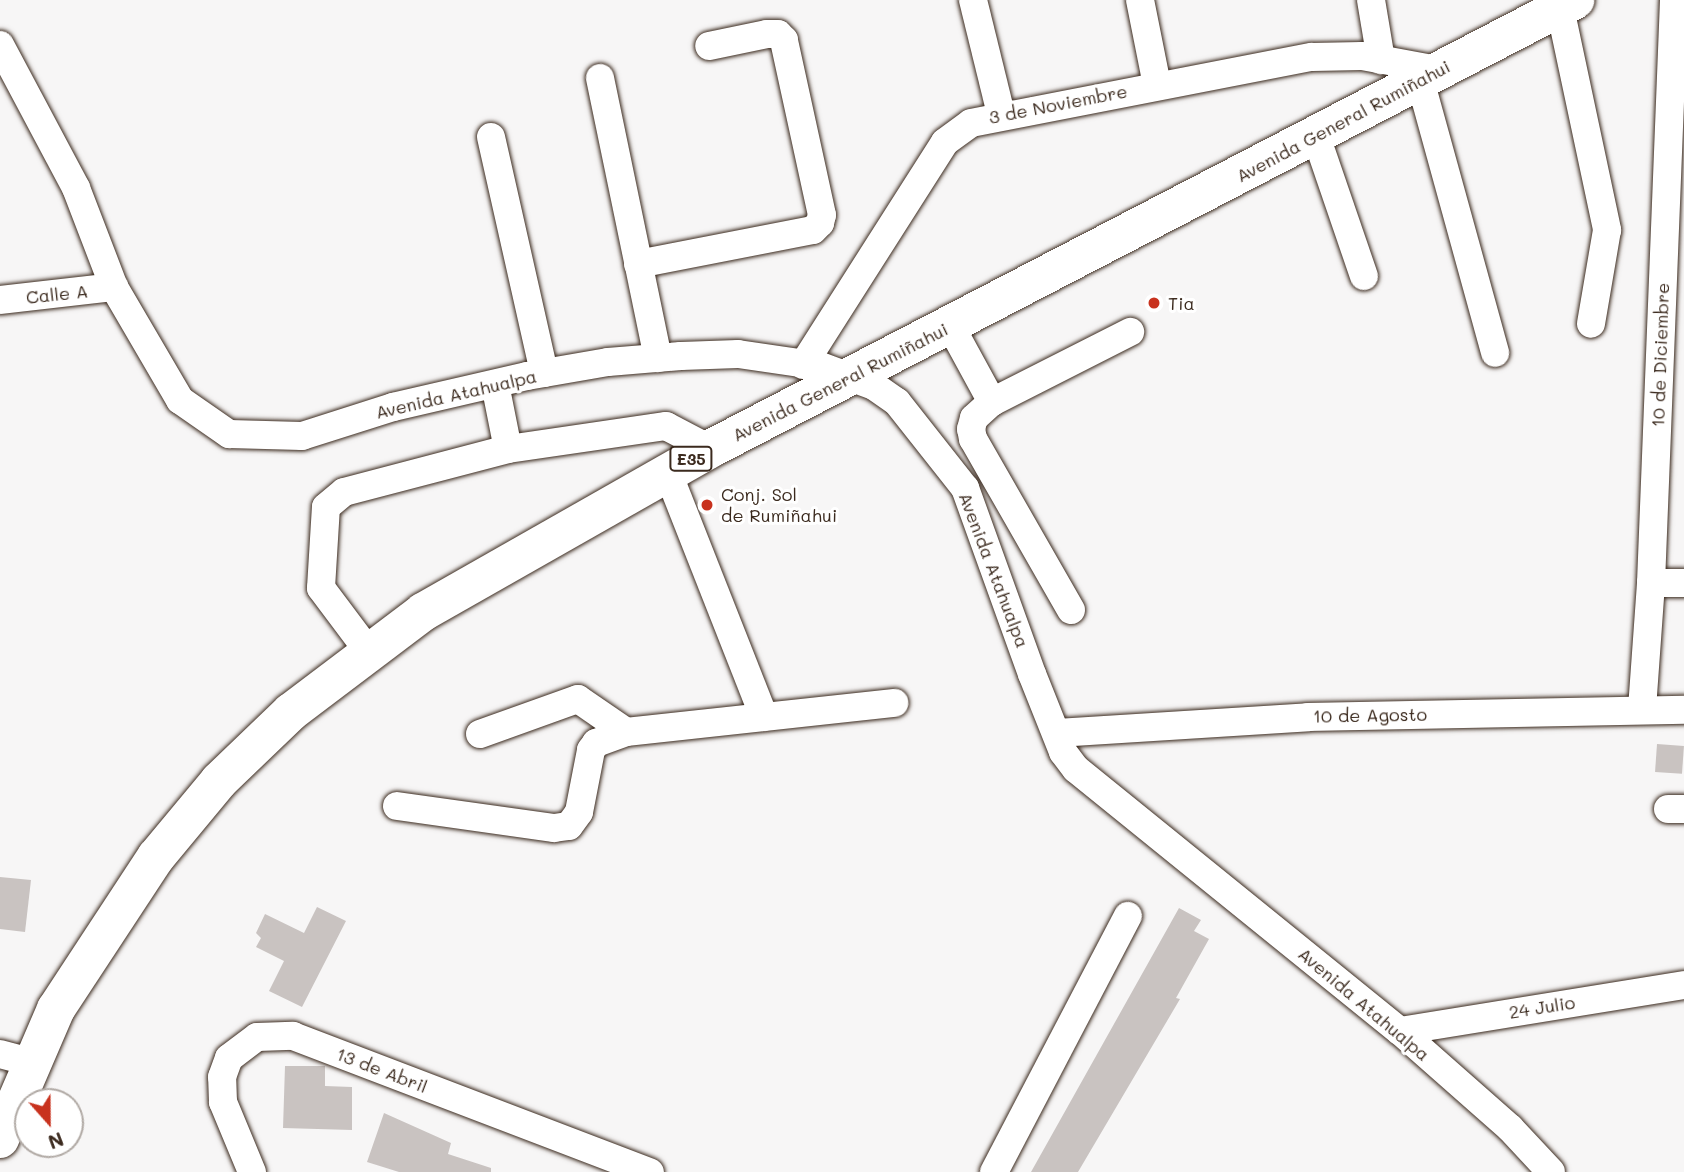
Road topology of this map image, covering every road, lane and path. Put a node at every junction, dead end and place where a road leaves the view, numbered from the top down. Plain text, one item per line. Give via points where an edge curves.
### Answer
1 (972, 0) edge
2 (1140, 0) edge
3 (1371, 0) edge
4 (1674, 0) edge
5 (1567, 4) edge
6 (0, 45) edge
7 (709, 46) dead end
8 (1381, 60) junction
9 (1429, 75) junction
10 (600, 78) dead end
11 (1157, 85) junction
12 (1001, 114) junction
13 (1676, 133) edge
14 (1316, 136) junction
15 (491, 137) dead end
16 (638, 264) junction
17 (1364, 276) dead end
18 (114, 287) junction
19 (0, 300) edge
20 (1591, 324) dead end
21 (950, 325) junction
22 (1130, 332) dead end
23 (1495, 353) dead end
24 (657, 358) junction
25 (803, 365) junction
26 (544, 373) junction
27 (848, 378) junction
28 (495, 384) junction
29 (992, 402) junction
30 (508, 449) junction
31 (710, 449) junction
32 (668, 473) junction
33 (1651, 583) junction
34 (1684, 583) edge
35 (1071, 610) dead end
36 (369, 652) junction
37 (894, 702) dead end
38 (1642, 709) junction
39 (1684, 710) edge
40 (764, 717) junction
41 (626, 732) junction
42 (1057, 733) junction
43 (480, 734) dead end
44 (397, 806) dead end
45 (1128, 916) dead end
46 (1684, 985) edge
47 (1400, 1031) junction
48 (17, 1058) edge
49 (0, 1139) edge
50 (252, 1172) edge
51 (650, 1172) edge
52 (995, 1172) edge
53 (1551, 1172) edge

1 - 12 street
2 - 11 street
3 - 8 street
4 - 13 street, 10 de Diciembre
5 - 9 highway, Avenida General Rumiñahui / E35
5 - 20 street via 1607,230
6 - 18 street, Avenida Atahualpa via 76,188
7 - 16 street via 767,33 784,40 822,215 820,223 813,230
8 - 9 street, 3 de Noviembre
8 - 11 street, 3 de Noviembre via 1312,57
9 - 14 highway, Avenida General Rumiñahui / E35
9 - 23 street
10 - 16 street
11 - 12 street, 3 de Noviembre
12 - 25 street, 3 de Noviembre via 971,123 945,142
13 - 33 street, 10 de Diciembre
14 - 17 street
14 - 21 highway, Avenida General Rumiñahui / E35
15 - 26 street
16 - 24 street
18 - 19 street, Calle A
18 - 28 street, Avenida Atahualpa via 180,400 229,434 302,436 393,407
21 - 27 highway, Avenida General Rumiñahui / E35
21 - 29 street
22 - 29 street
24 - 25 street, Avenida Atahualpa via 738,354
24 - 26 street, Avenida Atahualpa
25 - 27 street, Avenida Atahualpa via 820,366
26 - 28 street, Avenida Atahualpa
27 - 31 highway, Avenida General Rumiñahui / E35
27 - 42 street, Avenida Atahualpa via 874,386 897,402 965,488
28 - 30 street
29 - 35 street via 974,418 973,439
30 - 31 street via 666,426
30 - 36 street via 344,492 326,507 321,588
31 - 32 highway, Avenida General Rumiñahui / E35
32 - 36 highway, Avenida General Rumiñahui / E35 via 482,576
32 - 40 street
33 - 34 street
33 - 38 street, 10 de Diciembre
36 - 48 highway, Avenida General Rumiñahui / E35 via 291,712 219,781 156,857 56,1009
37 - 40 street
38 - 39 street, 10 de Agosto
38 - 42 street, 10 de Agosto via 1308,717
40 - 41 street
41 - 43 street via 586,699 578,699
41 - 44 street via 596,743 591,750 579,812 569,826 554,828
42 - 47 street, Avenida Atahualpa via 1076,769
45 - 52 street
46 - 47 street, 24 Julio
47 - 53 street, Avenida Atahualpa via 1510,1128
48 - 49 highway, Avenida General Rumiñahui / E35
50 - 51 street, 13 de Abril via 223,1102 222,1077 229,1058 257,1037 293,1036

